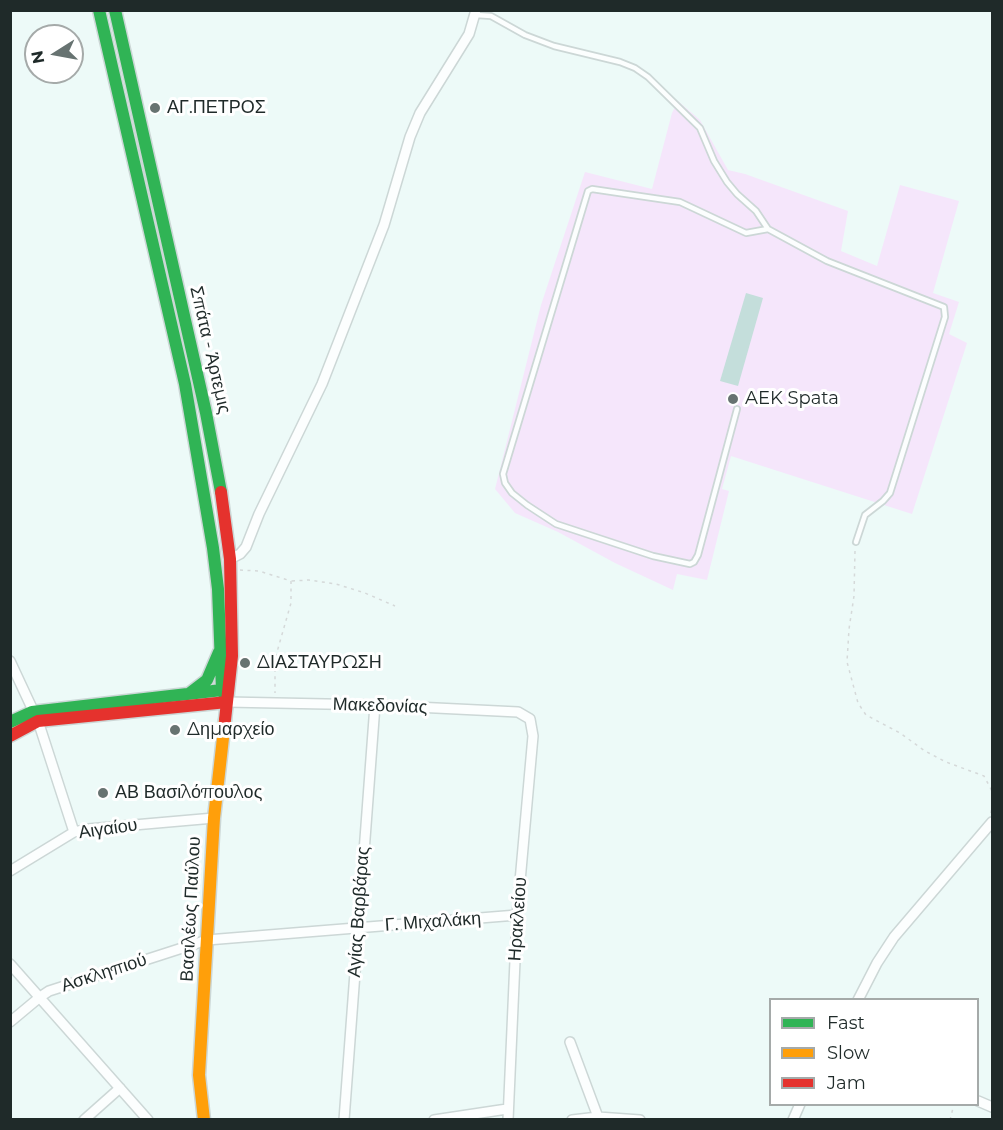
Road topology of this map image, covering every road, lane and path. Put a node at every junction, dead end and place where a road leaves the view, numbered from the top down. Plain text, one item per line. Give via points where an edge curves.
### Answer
1 (99, 10) edge
2 (115, 10) edge
3 (476, 13) edge
4 (768, 230) junction
5 (737, 409) dead end
6 (856, 542) joint
7 (230, 564) junction
8 (291, 581) junction
9 (395, 606) dead end
10 (219, 651) junction
11 (10, 661) edge
12 (222, 690) junction
13 (189, 693) junction
14 (227, 702) junction
15 (276, 702) junction
16 (375, 705) junction
17 (35, 717) junction
18 (530, 719) joint
19 (10, 722) edge
20 (10, 736) edge
21 (993, 791) edge
22 (214, 818) junction
23 (993, 822) edge
24 (74, 832) junction
25 (10, 871) edge
26 (517, 915) junction
27 (358, 927) junction
28 (207, 940) junction
29 (10, 964) edge
30 (40, 997) junction
31 (859, 998) edge
32 (10, 1022) edge
33 (570, 1042) dead end
34 (120, 1088) junction
35 (979, 1101) edge
36 (993, 1107) edge
37 (508, 1114) edge
38 (598, 1117) junction
39 (84, 1119) edge
40 (148, 1119) edge
41 (204, 1119) edge
42 (344, 1119) edge
43 (434, 1119) edge
44 (572, 1119) edge
45 (610, 1119) edge
46 (640, 1119) edge

1 - 10 main road, Σπάτα - Άρτεμις via 185,384 213,548
2 - 7 main road, Σπάτα - Άρτεμις via 206,413
3 - 4 lane via 491,16 554,46 621,62 648,77 700,128 727,182
3 - 7 street via 469,34 420,113 410,137 376,247 314,402 246,547
4 - 5 lane via 746,233 680,202 588,191 503,474 505,483 526,505 556,524 690,564 698,555
4 - 6 lane via 827,261 946,310 890,493 866,515
6 - 21 path via 848,662 858,703 867,715 925,751 984,776
7 - 8 path
7 - 14 main road, Σπάτα - Άρτεμις via 232,656
8 - 9 path via 336,584
8 - 15 path via 291,603 275,658
10 - 12 main road, Σπάτα - Άρτεμις
10 - 13 main road via 207,680
11 - 17 street
12 - 13 main road
12 - 14 main road, Σπάτα - Άρτεμις
13 - 17 main road via 100,702
14 - 15 street, Μακεδονίας
14 - 17 main road
14 - 22 main road, Βασιλέως Παύλου
15 - 16 street, Μακεδονίας
16 - 18 street, Μακεδονίας via 518,712
16 - 27 street, Αγίας Βαρβάρας
17 - 19 main road
17 - 20 main road
17 - 24 street
18 - 26 street, Ηρακλείου via 533,736
22 - 24 street, Αιγαίου
22 - 28 main road, Βασιλέως Παύλου
23 - 31 street via 894,937
24 - 25 street, Αιγαίου
26 - 27 street, Γ. Μιχαλάκη
26 - 37 street, Ηρακλείου
27 - 28 street, Γ. Μιχαλάκη
27 - 42 street, Αγίας Βαρβάρας
28 - 30 street, Ασκληπιού
28 - 41 main road, Βασιλέως Παύλου via 200,1075
29 - 30 street
30 - 32 street, Ασκληπιού
30 - 34 street
33 - 38 street
34 - 39 street
34 - 40 street
35 - 36 street
37 - 43 street
38 - 44 street
38 - 45 street
45 - 46 street

